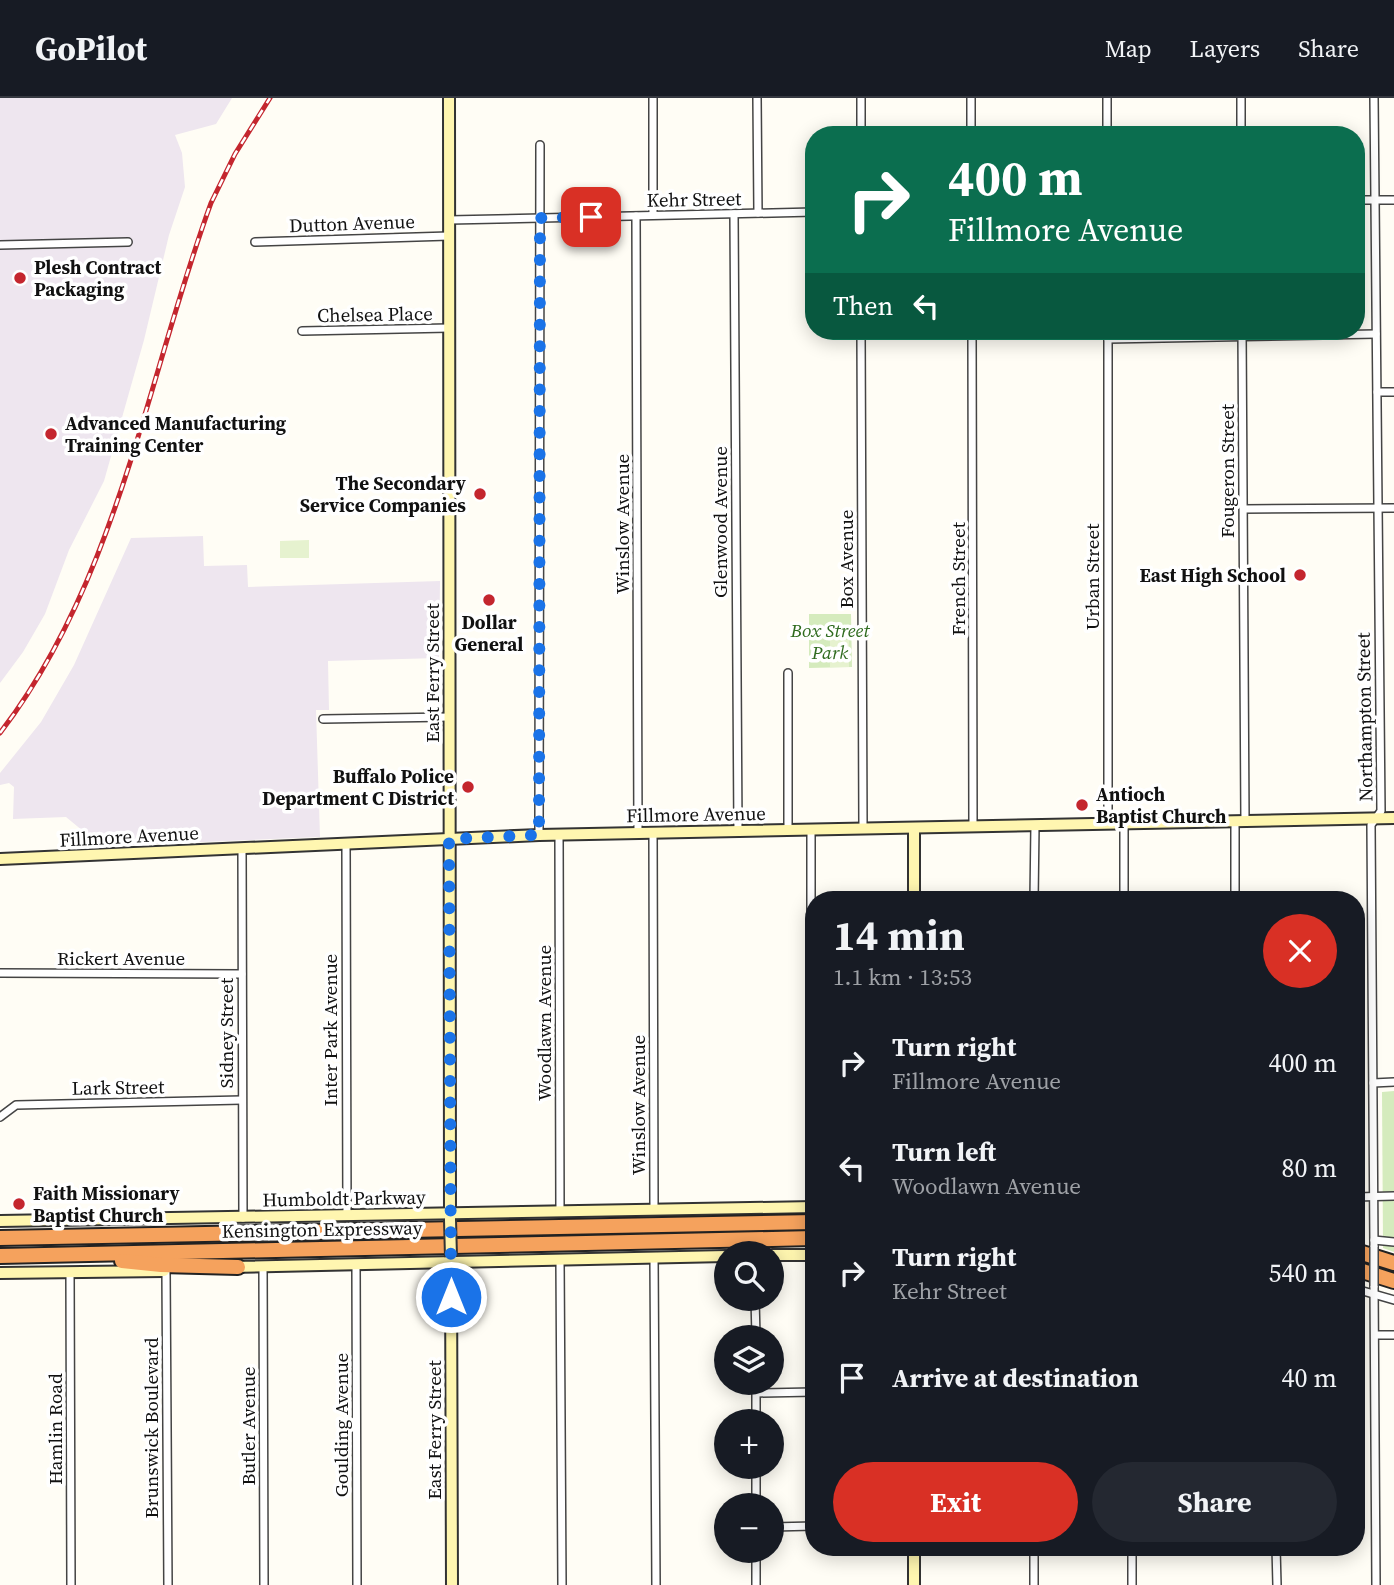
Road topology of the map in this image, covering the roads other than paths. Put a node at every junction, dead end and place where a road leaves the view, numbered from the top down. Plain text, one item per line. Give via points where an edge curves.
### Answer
1 (449, 98) edge
2 (653, 98) edge
3 (757, 98) edge
4 (860, 98) edge
5 (971, 98) edge
6 (1107, 98) edge
7 (1241, 98) edge
8 (1374, 98) edge
9 (860, 126) edge
10 (971, 126) edge
11 (1107, 126) edge
12 (1241, 126) edge
13 (540, 145) dead end
14 (1365, 200) edge
15 (1375, 200) junction
16 (1394, 200) edge
17 (805, 212) edge
18 (758, 213) junction
19 (734, 214) junction
20 (653, 215) junction
21 (636, 216) junction
22 (540, 218) junction
23 (449, 220) junction
24 (449, 236) junction
25 (128, 242) dead end
26 (255, 242) dead end
27 (0, 245) edge
28 (449, 328) junction
29 (302, 331) dead end
30 (1365, 334) edge
31 (1376, 334) junction
32 (861, 340) edge
33 (972, 340) edge
34 (1108, 340) edge
35 (1242, 340) edge
36 (1377, 392) junction
37 (1394, 392) edge
38 (1378, 508) junction
39 (1394, 508) edge
40 (1244, 509) junction
41 (788, 673) dead end
42 (450, 717) junction
43 (323, 719) dead end
44 (1376, 818) junction
45 (1394, 818) edge
46 (1240, 822) junction
47 (1108, 823) junction
48 (1124, 823) junction
49 (1035, 825) junction
50 (973, 826) junction
51 (863, 828) junction
52 (914, 828) junction
53 (788, 830) junction
54 (811, 830) junction
55 (738, 831) junction
56 (638, 833) junction
57 (653, 833) junction
58 (559, 834) junction
59 (539, 835) junction
60 (449, 839) junction
61 (346, 844) junction
62 (242, 848) junction
63 (0, 859) edge
64 (811, 891) edge
65 (914, 891) edge
66 (1034, 891) edge
67 (1124, 891) edge
68 (1236, 891) edge
69 (0, 973) edge
70 (242, 974) junction
71 (1394, 1082) edge
72 (1373, 1083) junction
73 (242, 1100) junction
74 (0, 1117) edge
75 (1365, 1196) edge
76 (1374, 1196) junction
77 (1394, 1196) edge
78 (654, 1209) junction
79 (560, 1212) junction
80 (805, 1212) edge
81 (805, 1212) edge
82 (346, 1216) junction
83 (450, 1217) junction
84 (243, 1218) junction
85 (0, 1221) edge
86 (0, 1238) edge
87 (805, 1238) edge
88 (1394, 1242) edge
89 (1374, 1244) junction
90 (1365, 1254) edge
91 (0, 1255) edge
92 (75, 1255) junction
93 (784, 1255) edge
94 (805, 1255) edge
95 (714, 1256) edge
96 (654, 1257) junction
97 (451, 1260) junction
98 (560, 1260) junction
99 (1394, 1263) edge
100 (356, 1264) junction
101 (263, 1266) junction
102 (238, 1267) junction
103 (166, 1271) junction
104 (70, 1272) junction
105 (1365, 1272) edge
106 (0, 1273) edge
107 (1394, 1281) edge
108 (1365, 1290) edge
109 (1374, 1290) junction
110 (1394, 1300) edge
111 (1375, 1335) junction
112 (1394, 1335) edge
113 (805, 1392) edge
114 (784, 1393) edge
115 (805, 1526) edge
116 (784, 1527) edge
117 (914, 1556) edge
118 (1034, 1556) edge
119 (1132, 1556) edge
120 (1276, 1556) edge
121 (756, 1563) edge
122 (71, 1585) edge
123 (168, 1585) edge
124 (264, 1585) edge
125 (357, 1585) edge
126 (452, 1585) edge
127 (562, 1585) edge
128 (656, 1585) edge
129 (756, 1585) edge
130 (914, 1585) edge
131 (1034, 1585) edge
132 (1132, 1585) edge
133 (1277, 1585) edge
134 (1376, 1585) edge

1 - 23 street, East Ferry Street
2 - 20 street
3 - 18 street
4 - 9 street
5 - 10 street
6 - 11 street
7 - 12 street
8 - 15 street, Northampton Street
13 - 22 street
14 - 15 street
15 - 16 street
15 - 31 street, Northampton Street
17 - 18 street, Kehr Street
18 - 19 street, Kehr Street
19 - 20 street, Kehr Street
19 - 55 street, Glenwood Avenue
20 - 21 street, Kehr Street
21 - 22 street, Kehr Street
21 - 56 street, Winslow Avenue
22 - 23 street, Kehr Street
22 - 59 street
23 - 24 street, East Ferry Street
24 - 26 street, Dutton Avenue
24 - 28 street, East Ferry Street
25 - 27 street
28 - 29 street, Chelsea Place
28 - 42 street, East Ferry Street
30 - 31 street
31 - 36 street, Northampton Street
32 - 51 street, Box Avenue
33 - 50 street, French Street
34 - 47 street, Urban Street
35 - 40 street, Fougeron Street
36 - 37 street
36 - 38 street, Northampton Street
38 - 39 street
38 - 40 street
38 - 44 street, Northampton Street via 1381,811
40 - 46 street, Fougeron Street
41 - 53 street
42 - 43 street
42 - 60 street, East Ferry Street
44 - 45 street, Fillmore Avenue
44 - 46 street, Fillmore Avenue
44 - 72 street, Northampton Street via 1371,825
46 - 48 street, Fillmore Avenue
46 - 68 street, Fougeron Street
47 - 48 street, Fillmore Avenue
47 - 49 street, Fillmore Avenue
48 - 67 street
49 - 50 street, Fillmore Avenue
49 - 66 street
50 - 52 street, Fillmore Avenue
51 - 52 street, Fillmore Avenue
51 - 54 street, Fillmore Avenue
52 - 65 street
53 - 54 street, Fillmore Avenue
53 - 55 street, Fillmore Avenue
54 - 64 street
55 - 57 street, Fillmore Avenue
56 - 57 street, Fillmore Avenue
56 - 58 street, Fillmore Avenue
57 - 78 street, Winslow Avenue
58 - 59 street, Fillmore Avenue
58 - 79 street, Woodlawn Avenue
59 - 60 street, Fillmore Avenue
60 - 61 street, Fillmore Avenue
60 - 83 street, East Ferry Street
61 - 62 street, Fillmore Avenue
61 - 82 street, Inter Park Avenue
62 - 63 street, Fillmore Avenue
62 - 70 street, Sidney Street
69 - 70 street, Rickert Avenue
70 - 73 street, Sidney Street
71 - 72 street
72 - 76 street, Northampton Street
73 - 74 street, Lark Street via 18,1105
73 - 84 street, Sidney Street
75 - 76 street
76 - 77 street
76 - 89 street, Northampton Street
78 - 79 street, Humboldt Parkway
78 - 80 street, Humboldt Parkway
79 - 83 street, Humboldt Parkway
81 - 86 highway, Kensington Expressway
82 - 83 street, Humboldt Parkway
82 - 84 street, Humboldt Parkway
83 - 97 street, East Ferry Street, bridge
84 - 85 street, Humboldt Parkway
87 - 92 highway, Kensington Expressway
88 - 89 street
89 - 109 street, Northampton Street, bridge
90 - 99 highway
91 - 92 highway, Kensington Expressway
92 - 102 highway via 161,1265
93 - 94 street
95 - 96 street
96 - 98 street
96 - 128 street
97 - 98 street
97 - 100 street
97 - 126 street, East Ferry Street
98 - 127 street
100 - 101 street
100 - 125 street, Goulding Avenue
101 - 102 street
101 - 124 street, Butler Avenue
102 - 103 street
103 - 104 street
103 - 123 street, Brunswick Boulevard
104 - 106 street
104 - 122 street, Hamlin Road
105 - 107 highway
108 - 109 street
109 - 110 street
109 - 111 street, Northampton Street
111 - 112 street
111 - 134 street, Northampton Street
113 - 114 street
115 - 116 street
117 - 130 street
118 - 131 street
119 - 132 street
120 - 133 street
121 - 129 street

